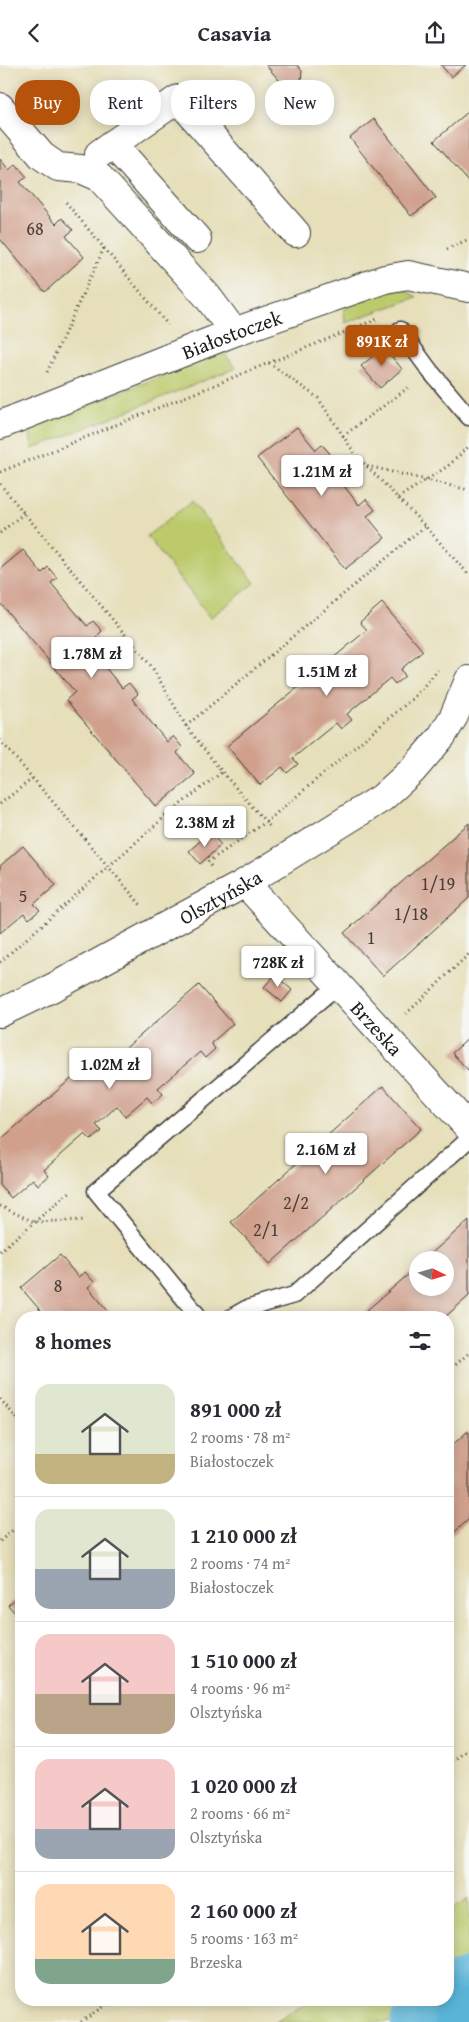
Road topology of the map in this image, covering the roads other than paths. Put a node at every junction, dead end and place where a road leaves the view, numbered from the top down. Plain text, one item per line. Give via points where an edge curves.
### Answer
1 (0, 107) edge
2 (113, 144) junction
3 (70, 168) junction
4 (296, 233) dead end
5 (197, 239) dead end
6 (469, 288) edge
7 (400, 330) road end
8 (234, 332) junction
9 (469, 417) edge
10 (0, 425) edge
11 (469, 680) edge
12 (245, 883) junction
13 (338, 985) junction
14 (0, 1013) edge
15 (469, 1128) edge
16 (469, 1139) edge
17 (194, 1311) edge
18 (242, 1311) edge

1 - 3 street via 42,156
2 - 3 street
2 - 4 street via 178,99
2 - 5 street
3 - 8 street via 99,177 207,296
6 - 8 street, Białostoczek via 397,275
7 - 9 lane
8 - 10 street, Białostoczek
11 - 12 street, Olsztyńska via 442,736 413,771 376,802
12 - 13 street, Brzeska
12 - 14 street, Olsztyńska
13 - 15 street, Brzeska
13 - 17 lane via 96,1191
16 - 18 lane via 294,1295

